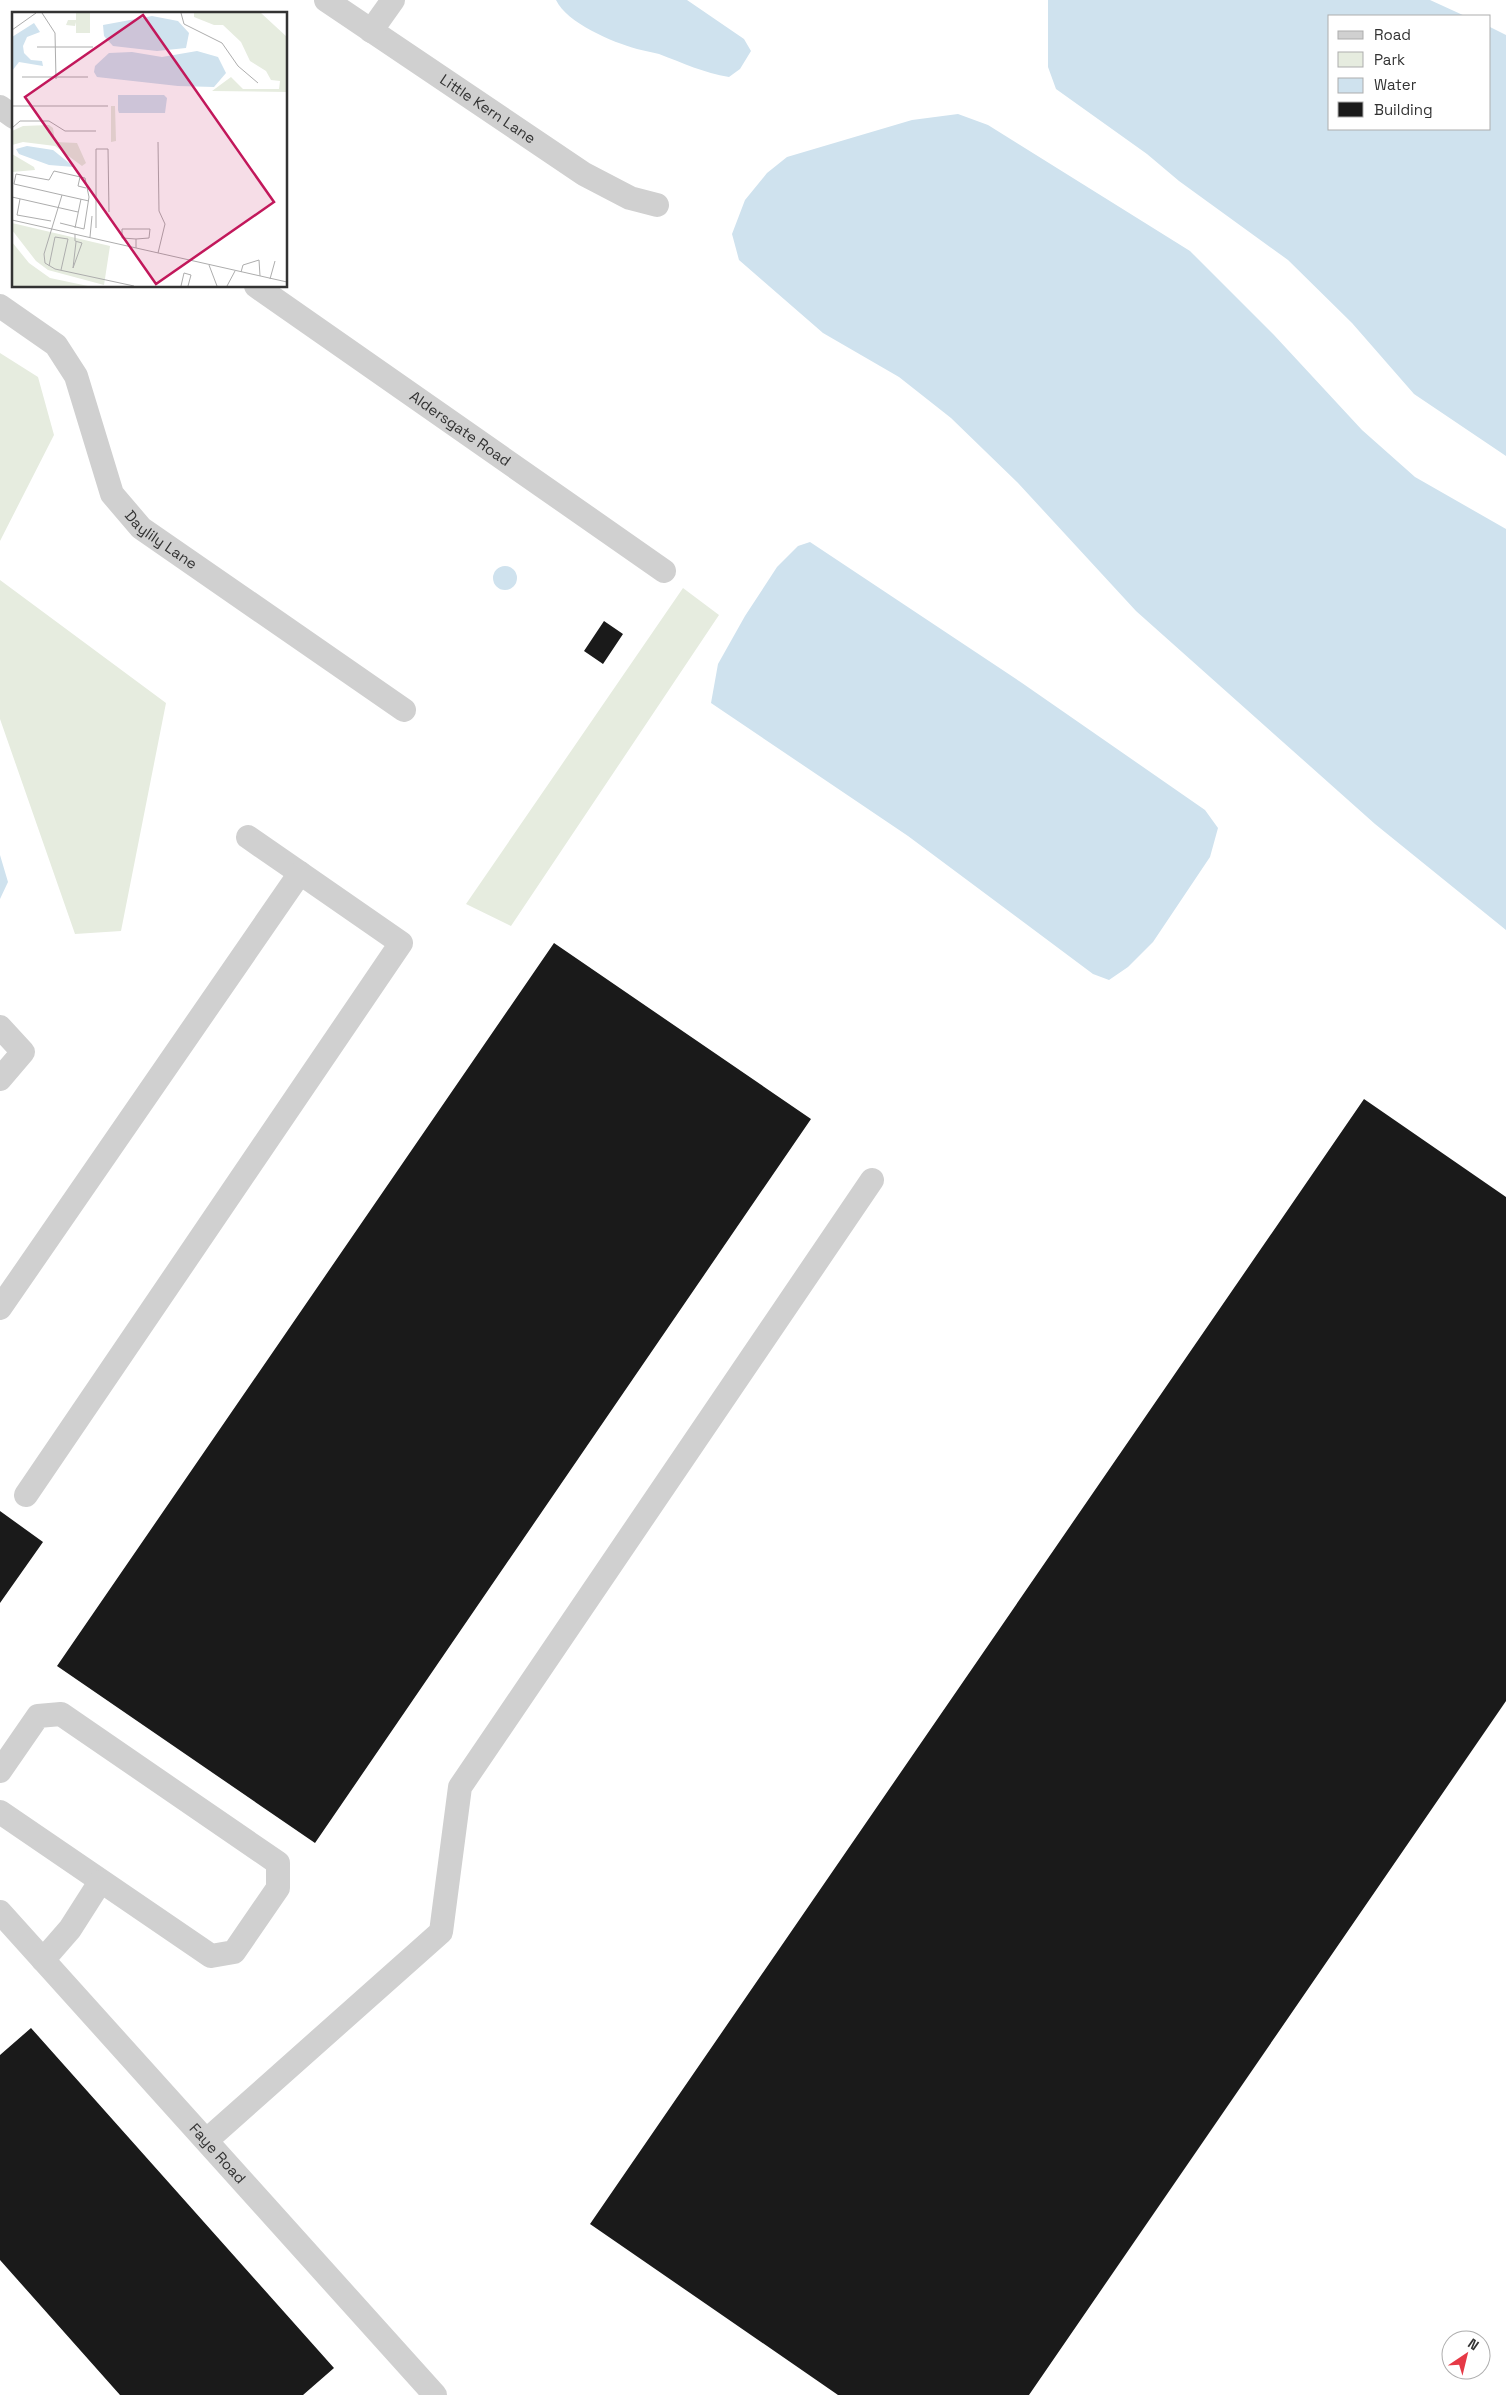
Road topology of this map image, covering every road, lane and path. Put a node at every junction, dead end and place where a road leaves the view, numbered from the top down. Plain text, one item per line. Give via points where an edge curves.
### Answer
1 (326, 0) edge
2 (393, 0) edge
3 (371, 31) junction
4 (0, 107) edge
5 (12, 116) edge
6 (657, 205) dead end
7 (259, 288) edge
8 (0, 306) edge
9 (664, 571) dead end
10 (404, 710) dead end
11 (248, 837) dead end
12 (300, 873) junction
13 (0, 1027) edge
14 (0, 1079) edge
15 (872, 1180) dead end
16 (0, 1308) edge
17 (26, 1495) dead end
18 (0, 1771) edge
19 (0, 1812) edge
20 (100, 1882) junction
21 (0, 1912) edge
22 (43, 1960) junction
23 (208, 2140) junction
24 (435, 2395) edge

1 - 3 street, Little Kern Lane
2 - 3 street
3 - 6 street, Little Kern Lane via 584,174 630,198
4 - 5 street
7 - 9 street, Aldersgate Road
8 - 10 street, Daylily Lane via 56,345 76,376 112,494 141,528
11 - 12 street
12 - 16 street
12 - 17 street via 401,943
13 - 14 street via 23,1052
15 - 23 street via 460,1787 441,1932
18 - 20 street via 38,1716 61,1714 278,1863 278,1888 234,1952 211,1956
19 - 20 street
20 - 22 street via 70,1929
21 - 22 street, Faye Road
22 - 23 street, Faye Road
23 - 24 street, Faye Road

